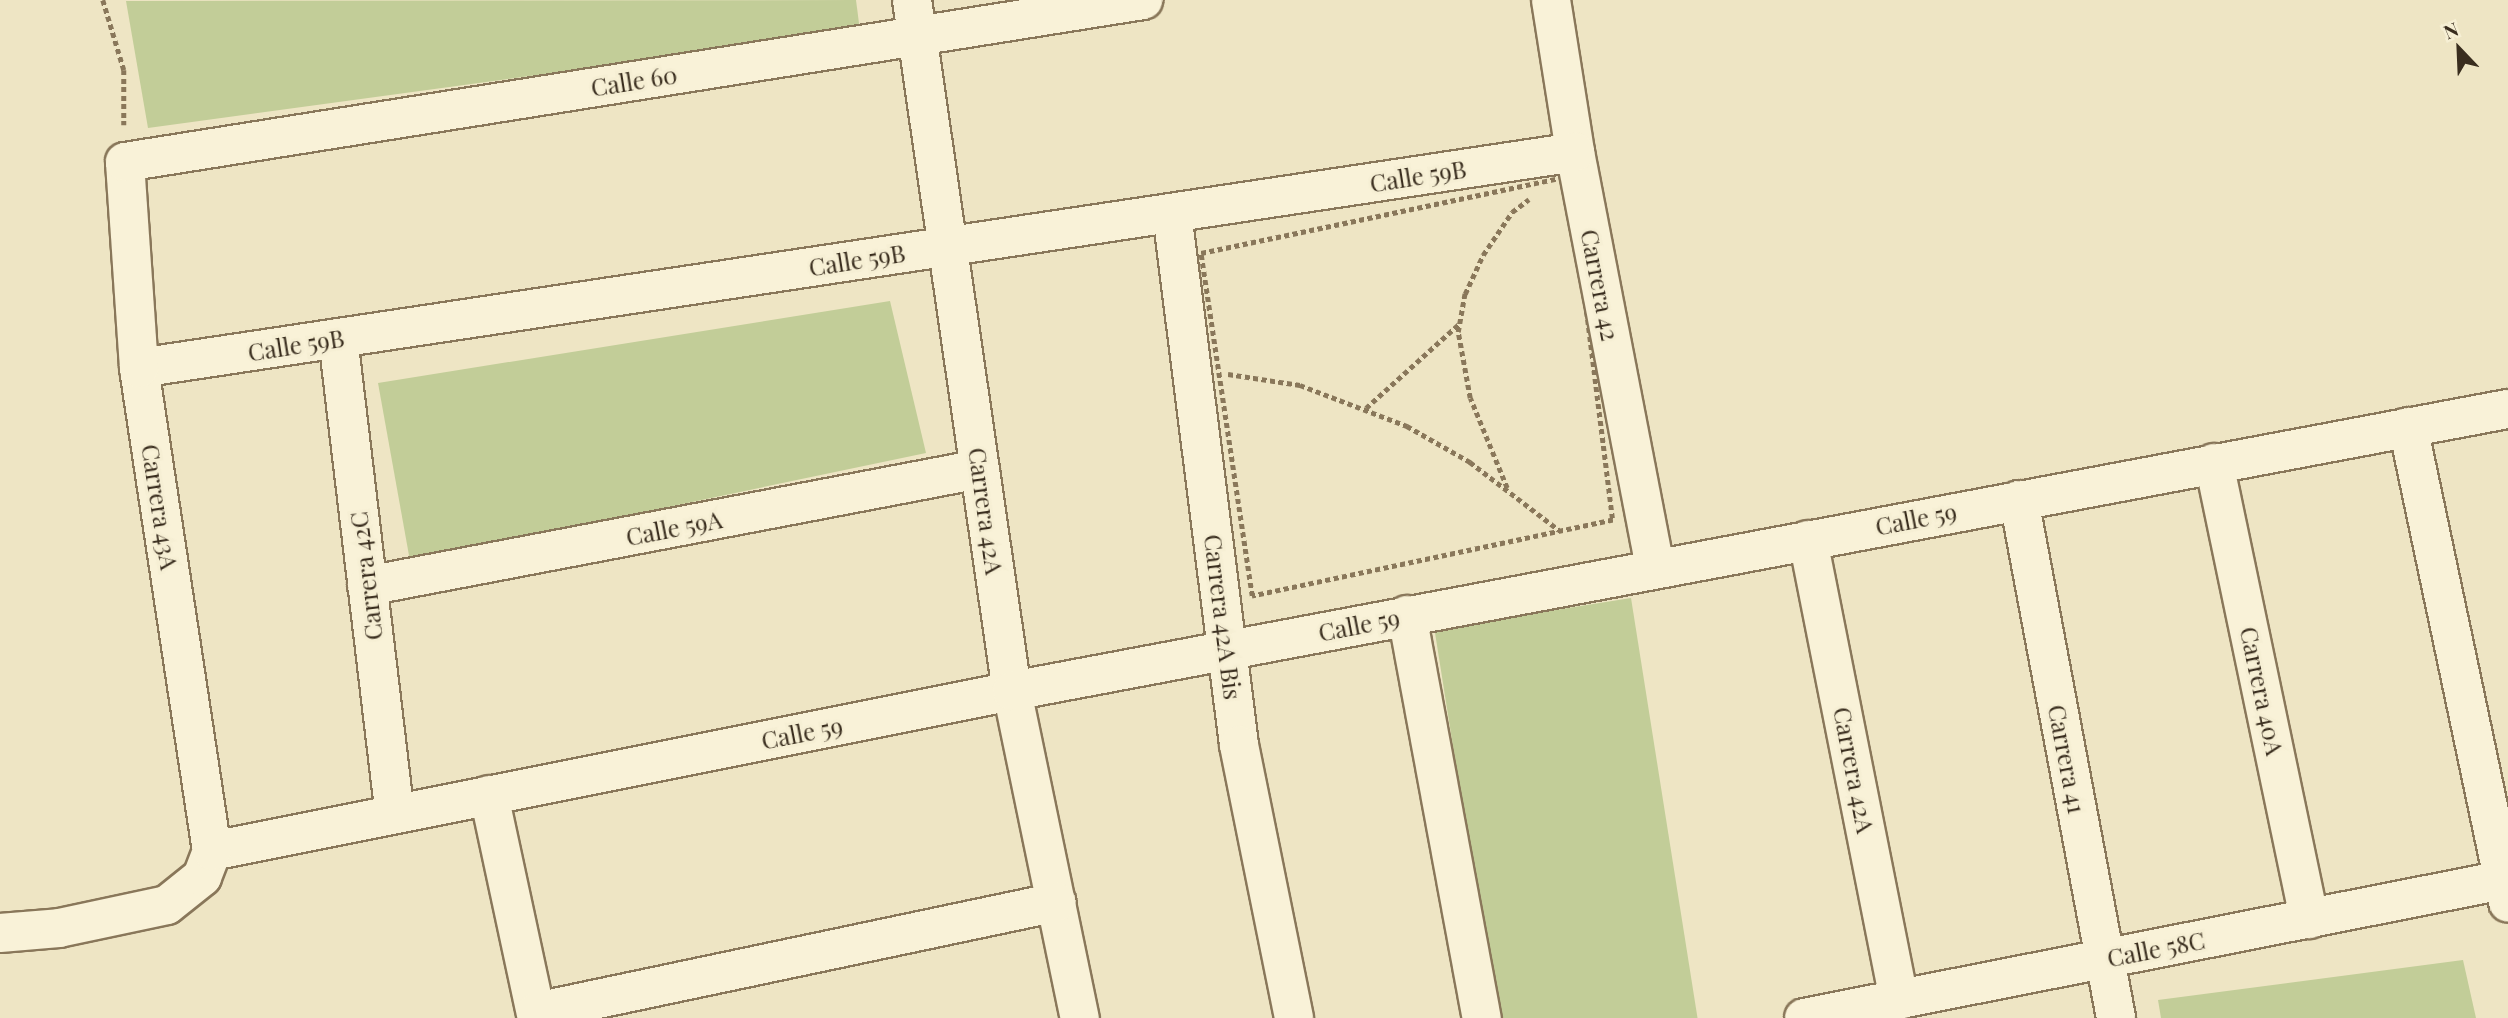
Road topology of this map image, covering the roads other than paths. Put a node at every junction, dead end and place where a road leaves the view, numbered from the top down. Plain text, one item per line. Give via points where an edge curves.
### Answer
1 (1143, 0) edge
2 (1551, 0) edge
3 (915, 18) edge
4 (125, 162) joint
5 (1564, 165) junction
6 (1172, 213) junction
7 (948, 247) junction
8 (338, 338) junction
9 (139, 368) junction
10 (2508, 409) edge
11 (2408, 427) junction
12 (2214, 463) junction
13 (980, 469) junction
14 (2019, 500) junction
15 (1808, 540) junction
16 (1655, 568) junction
17 (368, 586) junction
18 (1407, 615) junction
19 (1227, 650) junction
20 (1012, 691) junction
21 (489, 795) junction
22 (395, 814) junction
23 (212, 851) junction
24 (2507, 887) edge
25 (1057, 902) junction
26 (2309, 919) junction
27 (0, 933) edge
28 (2105, 959) junction
29 (1899, 1000) junction
30 (537, 1015) edge
31 (1080, 1018) edge
32 (1294, 1018) edge
33 (1482, 1018) edge
34 (1804, 1018) edge
35 (2116, 1018) edge

1 - 3 street, Calle 60
2 - 5 street, Carrera 42
3 - 4 street, Calle 60
3 - 7 street, Carrera 42A
4 - 9 street, Carrera 43A
5 - 6 street, Calle 59B
5 - 16 street, Carrera 42
6 - 7 street, Calle 59B
6 - 19 street, Carrera 42A Bis
7 - 8 street, Calle 59B
7 - 13 street, Carrera 42A
8 - 9 street, Calle 59B
8 - 17 street, Carrera 42C
9 - 23 street, Carrera 43A
10 - 11 street, Calle 59
11 - 12 street, Calle 59
11 - 24 street
12 - 14 street, Calle 59
12 - 26 street, Carrera 40A
13 - 17 street, Calle 59A
13 - 20 street, Carrera 42A
14 - 15 street, Calle 59
14 - 28 street, Carrera 41
15 - 16 street, Calle 59
15 - 29 street, Carrera 42A
16 - 18 street, Calle 59
17 - 22 street, Carrera 42C
18 - 19 street, Calle 59
18 - 33 street
19 - 20 street, Calle 59
19 - 32 street, Carrera 42A Bis via 1239,745
20 - 21 street, Calle 59
20 - 25 street, Carrera 42A
21 - 22 street, Calle 59
21 - 30 street
22 - 23 street, Calle 59
23 - 27 street via 202,877 167,905 59,928
24 - 26 street, Calle 58C
25 - 30 street
25 - 31 street, Carrera 42A
26 - 28 street, Calle 58C
28 - 29 street, Calle 58C
28 - 35 street, Carrera 41
29 - 34 street, Calle 58C

